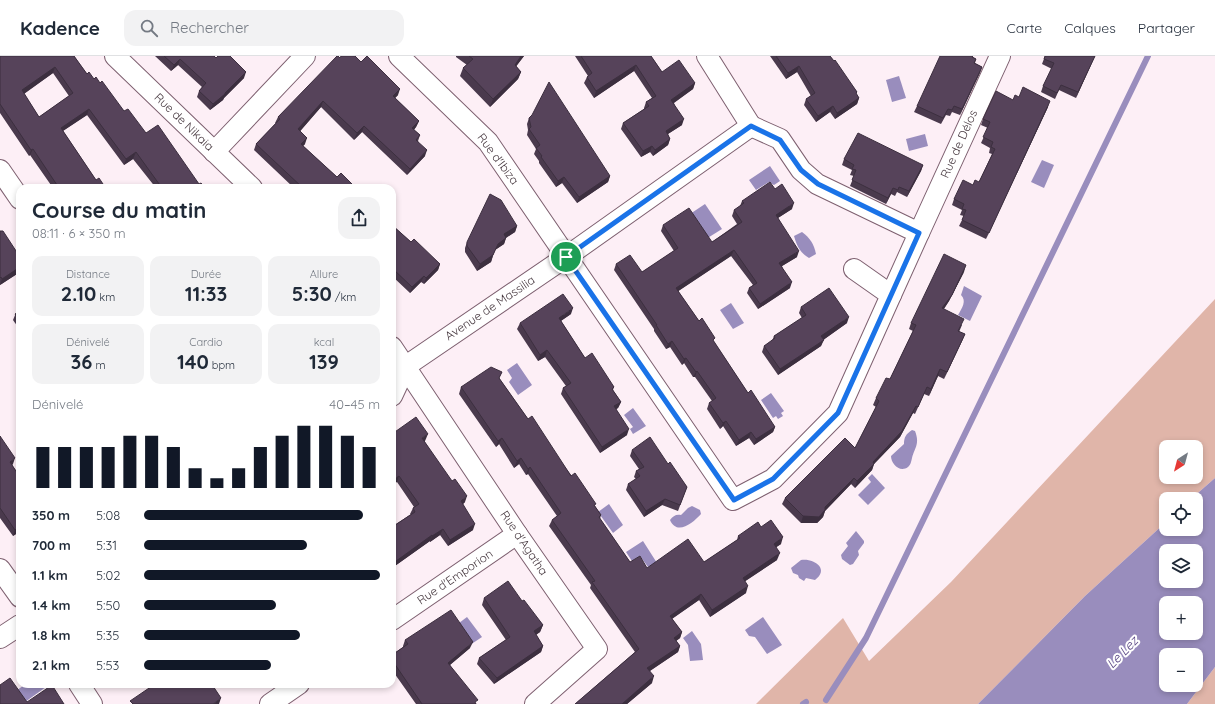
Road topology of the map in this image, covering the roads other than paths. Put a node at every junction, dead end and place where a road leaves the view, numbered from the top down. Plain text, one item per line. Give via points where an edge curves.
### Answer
1 (115, 56) edge
2 (305, 56) edge
3 (707, 56) edge
4 (1000, 56) edge
5 (408, 59) edge
6 (751, 126) junction
7 (214, 152) junction
8 (0, 170) edge
9 (248, 184) edge
10 (16, 193) edge
11 (919, 233) junction
12 (566, 257) junction
13 (854, 269) dead end
14 (891, 295) junction
15 (399, 365) edge
16 (396, 378) edge
17 (517, 534) junction
18 (0, 569) edge
19 (16, 591) edge
20 (396, 617) edge
21 (16, 628) edge
22 (0, 638) edge
23 (82, 688) edge
24 (292, 688) edge
25 (92, 704) edge
26 (270, 704) edge
27 (535, 704) edge

1 - 7 street, Rue de Nikaia
2 - 7 street
3 - 6 street
4 - 11 street, Rue de Délos
5 - 12 street, Rue d'Ibiza via 488,142
6 - 11 street via 780,140 801,170 818,184
6 - 12 street, Avenue de Massilia
7 - 9 street, Rue de Nikaia
8 - 10 street
11 - 14 street, Rue de Délos
12 - 14 street, Rue de Délos via 734,500 773,479 838,413
12 - 15 street, Avenue de Massilia
13 - 14 street
15 - 16 street
15 - 17 street, Rue d'Agatha
17 - 20 street, Rue d'Emporion
17 - 27 street, Rue d'Agatha via 597,649
18 - 19 street
21 - 22 street
23 - 25 street
24 - 26 street

